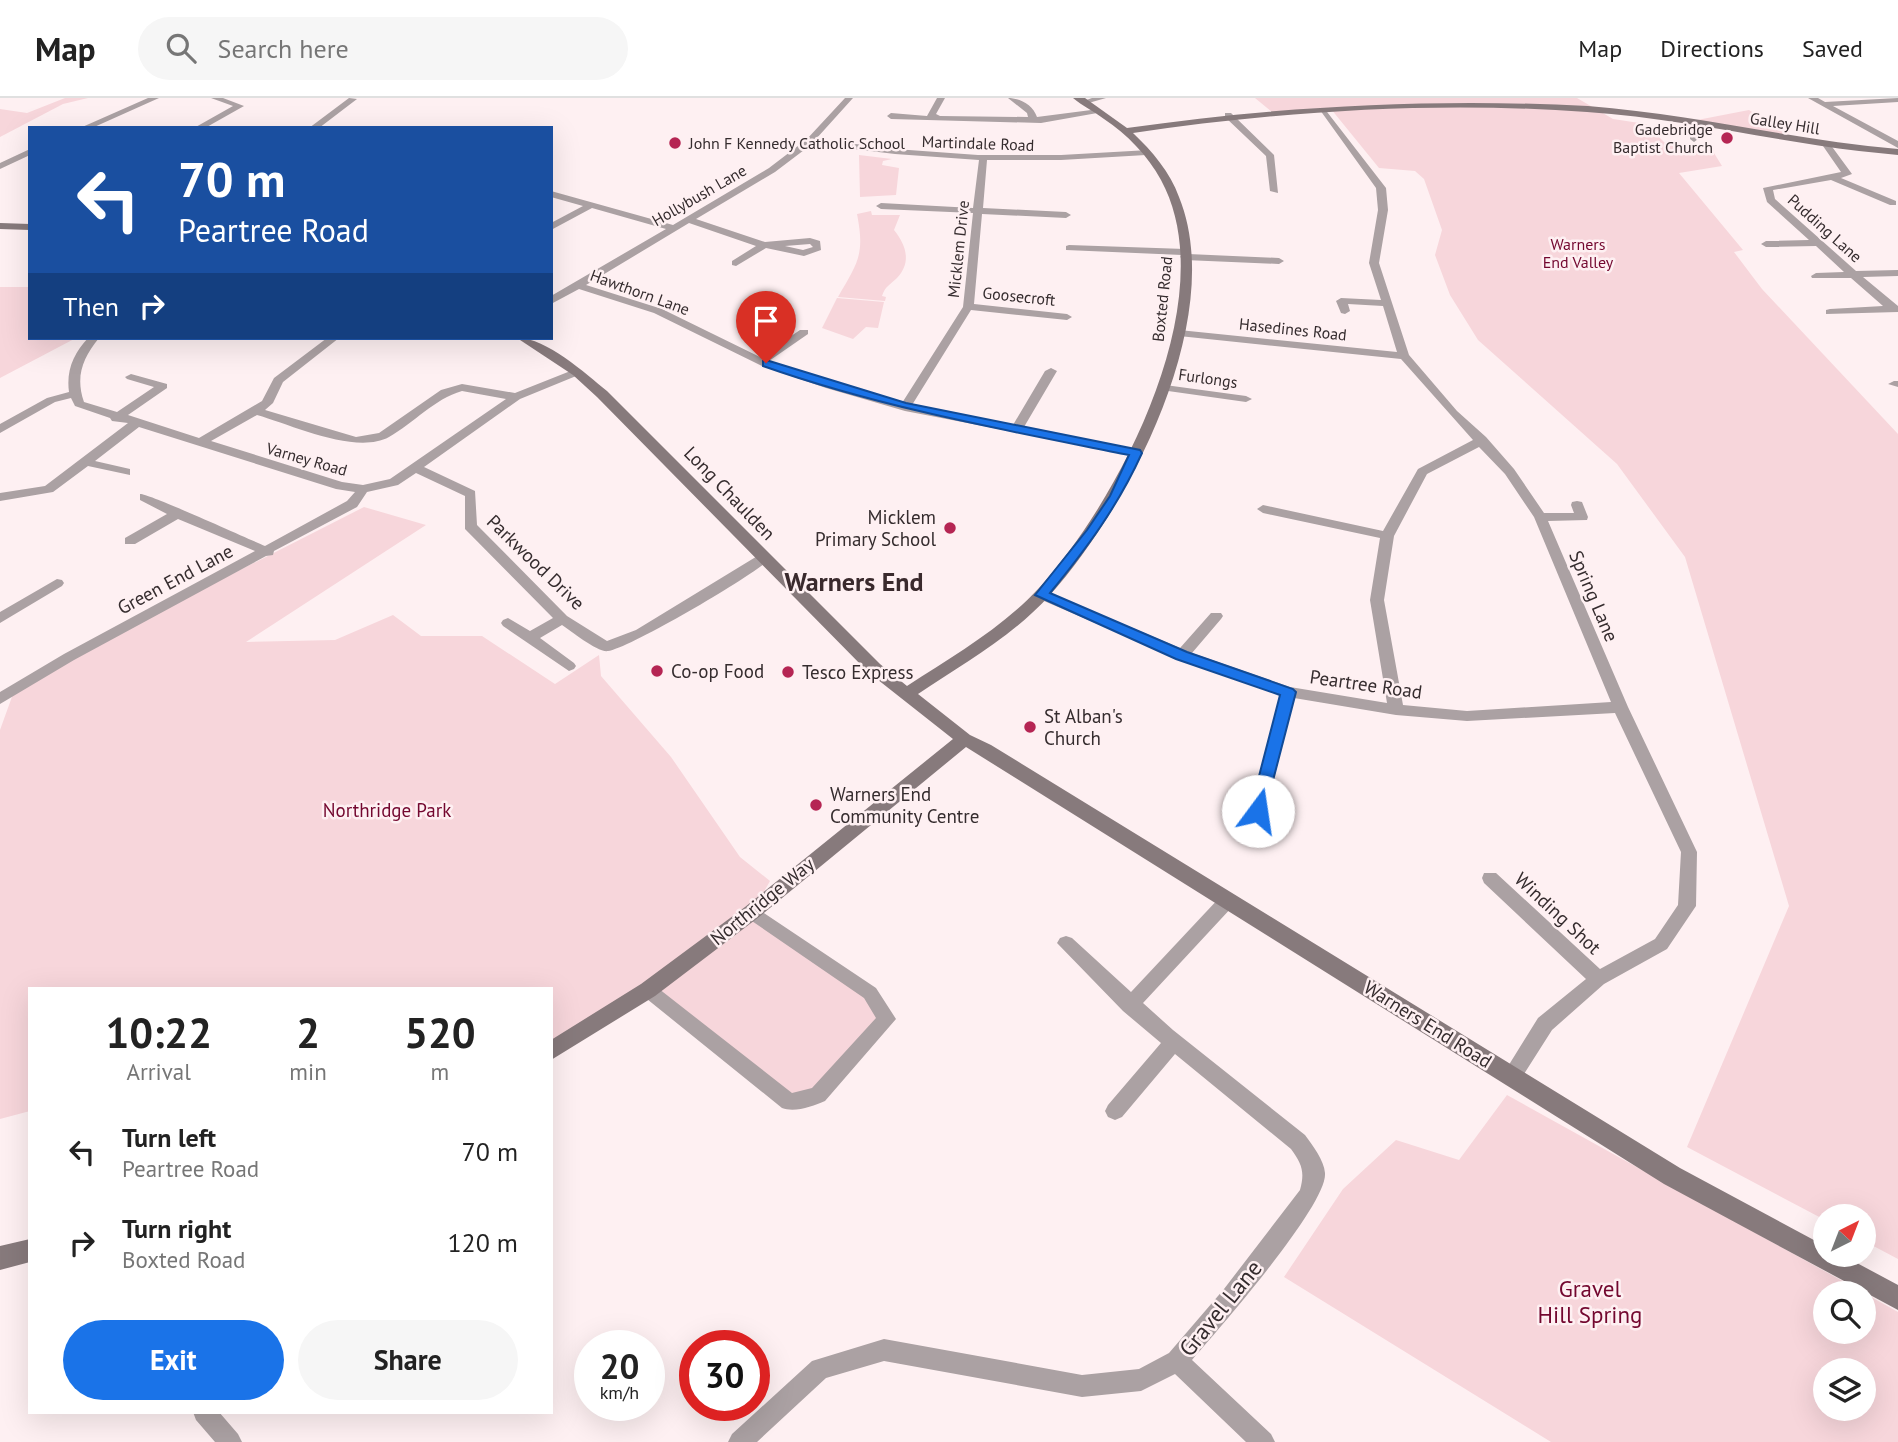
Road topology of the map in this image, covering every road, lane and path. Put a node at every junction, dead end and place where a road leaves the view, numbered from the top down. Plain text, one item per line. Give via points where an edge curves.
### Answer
1 (155, 98) edge
2 (215, 98) edge
3 (849, 98) edge
4 (941, 98) edge
5 (1012, 98) edge
6 (1102, 98) edge
7 (1812, 98) edge
8 (353, 99) edge
9 (1082, 100) edge
10 (1898, 100) edge
11 (1826, 104) junction
12 (1324, 110) junction
13 (1099, 112) junction
14 (1228, 115) junction
15 (891, 116) dead end
16 (935, 118) junction
17 (105, 120) junction
18 (1033, 120) junction
19 (119, 124) dead end
20 (1694, 124) junction
21 (90, 126) edge
22 (202, 126) edge
23 (316, 126) edge
24 (1125, 131) junction
25 (1694, 139) dead end
26 (810, 141) junction
27 (1898, 145) edge
28 (1827, 146) junction
29 (1146, 152) junction
30 (1898, 152) edge
31 (28, 153) edge
32 (983, 160) junction
33 (0, 166) edge
34 (1834, 178) junction
35 (1275, 191) dead end
36 (553, 194) edge
37 (593, 204) junction
38 (1893, 204) dead end
39 (881, 206) dead end
40 (978, 211) junction
41 (1066, 215) dead end
42 (688, 220) junction
43 (0, 226) edge
44 (553, 226) edge
45 (28, 227) edge
46 (674, 228) junction
47 (1816, 243) junction
48 (1766, 244) dead end
49 (1069, 248) dead end
50 (1185, 254) junction
51 (1279, 261) dead end
52 (736, 263) dead end
53 (1898, 273) edge
54 (1852, 274) junction
55 (1816, 276) dead end
56 (577, 285) junction
57 (553, 300) edge
58 (1385, 303) junction
59 (968, 307) junction
60 (1895, 309) edge
61 (1345, 311) dead end
62 (1830, 312) dead end
63 (1067, 317) dead end
64 (804, 332) dead end
65 (1179, 333) junction
66 (92, 340) edge
67 (331, 340) edge
68 (526, 340) edge
69 (1404, 356) junction
70 (761, 361) junction
71 (1051, 371) dead end
72 (577, 372) junction
73 (131, 377) dead end
74 (1165, 388) junction
75 (74, 394) junction
76 (516, 397) junction
77 (1246, 399) dead end
78 (905, 407) junction
79 (256, 411) junction
80 (116, 418) junction
81 (135, 424) junction
82 (0, 429) edge
83 (1017, 429) junction
84 (1482, 440) junction
85 (199, 443) junction
86 (1136, 453) junction
87 (86, 462) junction
88 (416, 468) junction
89 (126, 472) dead end
90 (363, 489) junction
91 (0, 497) edge
92 (144, 497) dead end
93 (1577, 505) dead end
94 (1263, 509) dead end
95 (177, 514) junction
96 (1540, 517) junction
97 (1387, 536) junction
98 (130, 541) dead end
99 (268, 552) junction
100 (764, 558) junction
101 (57, 583) dead end
102 (1042, 595) junction
103 (1216, 616) dead end
104 (0, 618) edge
105 (562, 619) junction
106 (508, 623) dead end
107 (530, 638) junction
108 (1182, 656) junction
109 (569, 666) dead end
110 (1288, 692) junction
111 (908, 693) junction
112 (0, 699) edge
113 (1620, 708) junction
114 (1395, 710) junction
115 (964, 740) junction
116 (1258, 811) dead end
117 (1490, 878) dead end
118 (1227, 901) junction
119 (752, 912) junction
120 (1066, 943) dead end
121 (1598, 979) junction
122 (648, 990) junction
123 (1130, 1005) junction
124 (1173, 1043) junction
125 (553, 1050) edge
126 (1512, 1076) junction
127 (1115, 1111) dead end
128 (28, 1251) edge
129 (0, 1258) edge
130 (1898, 1298) edge
131 (1177, 1361) junction
132 (206, 1414) edge
133 (230, 1442) edge
134 (740, 1442) edge
135 (1263, 1442) edge

1 - 17 street
2 - 22 street via 240,106
3 - 26 street, Hollybush Lane
4 - 16 street via 931,115
5 - 18 street via 1031,112
6 - 9 street
7 - 11 street
8 - 23 street
9 - 13 street, Boxted Road
10 - 11 street
11 - 27 street
12 - 14 street, Galley Hill
12 - 20 street, Galley Hill via 1517,104
12 - 58 street, Spring Lane via 1381,188 1383,210 1374,263
13 - 18 street
13 - 24 street, Boxted Road
14 - 24 street, Galley Hill
14 - 35 street via 1270,155
15 - 16 street
16 - 18 street
17 - 19 street
17 - 21 street
20 - 25 street
20 - 28 street, Galley Hill
24 - 29 street, Boxted Road
26 - 32 street, Martindale Road
26 - 42 street, Hollybush Lane via 772,170
28 - 30 street, Galley Hill
28 - 34 street via 1847,170
29 - 32 street, Martindale Road via 1064,160
29 - 50 street, Boxted Road via 1180,213
31 - 33 street
32 - 40 street, Micklem Drive
34 - 38 street
34 - 47 street, Pudding Lane via 1768,188 1770,200
36 - 37 street
37 - 44 street
37 - 46 street
39 - 40 street
40 - 41 street
40 - 59 street, Micklem Drive
42 - 46 street, Hollybush Lane
42 - 52 street via 764,245
43 - 45 street
46 - 56 street, Hollybush Lane
47 - 48 street
47 - 54 street, Pudding Lane
49 - 50 street
50 - 51 street
50 - 65 street, Boxted Road
53 - 54 street
54 - 55 street
54 - 60 street, Pudding Lane
56 - 57 street, Hollybush Lane
56 - 70 street, Hawthorn Lane via 658,311
58 - 61 street via 1341,301
58 - 69 street, Spring Lane
59 - 63 street, Goosecroft
59 - 78 street, Micklem Drive
60 - 62 street
64 - 70 street
65 - 69 street, Hasedines Road
65 - 74 street, Boxted Road
66 - 75 street via 79,353 72,380
67 - 79 street via 278,380 267,403
68 - 72 street, Long Chaulden
69 - 84 street, Spring Lane
70 - 78 street, Hawthorn Lane
71 - 83 street
72 - 76 street, Varney Road
72 - 100 street, Long Chaulden
73 - 80 street via 163,386
74 - 77 street, Furlongs
74 - 86 street, Boxted Road
75 - 80 street, Varney Road via 79,404
75 - 82 street via 51,400
76 - 79 street via 462,387 445,392 383,436 356,441
76 - 88 street, Varney Road
78 - 83 street, Hawthorn Lane
79 - 85 street
80 - 81 street, Varney Road
81 - 85 street, Varney Road
81 - 87 street
83 - 86 street, Hawthorn Lane
84 - 96 street, Spring Lane
84 - 97 street via 1422,472
85 - 90 street, Varney Road
86 - 102 street, Boxted Road via 1093,533
87 - 89 street
87 - 91 street via 48,489
88 - 90 street, Varney Road via 394,482
88 - 105 street, Parkwood Drive via 471,494 470,526
90 - 99 street, Green End Lane via 352,504
92 - 95 street
93 - 96 street via 1583,517
94 - 97 street
95 - 98 street
95 - 99 street
96 - 113 street, Spring Lane
97 - 114 street via 1377,600
99 - 112 street, Green End Lane via 69,657
100 - 105 street, Parkwood Drive via 642,633 606,647
100 - 111 street, Long Chaulden via 874,668
101 - 104 street
102 - 108 street, Peartree Road
102 - 111 street, Boxted Road via 1006,627
103 - 108 street
105 - 107 street
106 - 107 street
107 - 109 street
108 - 110 street, Peartree Road
110 - 114 street, Peartree Road
110 - 116 street
111 - 115 street, Long Chaulden
113 - 114 street, Peartree Road via 1467,716
113 - 121 street, Spring Lane via 1689,852 1687,906 1661,944
115 - 118 street, Warners End Road
115 - 119 street, Northridge Way
117 - 121 street, Winding Shot
118 - 123 street
118 - 126 street, Warners End Road
119 - 122 street, Northridge Way
119 - 122 street via 870,993 887,1019 818,1095 789,1102
120 - 123 street, Gravel Lane
121 - 126 street, Spring Lane via 1545,1024
122 - 125 street, Northridge Way
123 - 124 street, Gravel Lane
124 - 127 street
124 - 131 street, Gravel Lane via 1298,1142 1315,1174 1309,1195
126 - 130 street, Warners End Road via 1672,1176
128 - 129 street
131 - 134 street, Gravel Lane via 1141,1380 1082,1386 884,1350 820,1369
131 - 135 street
132 - 133 street

